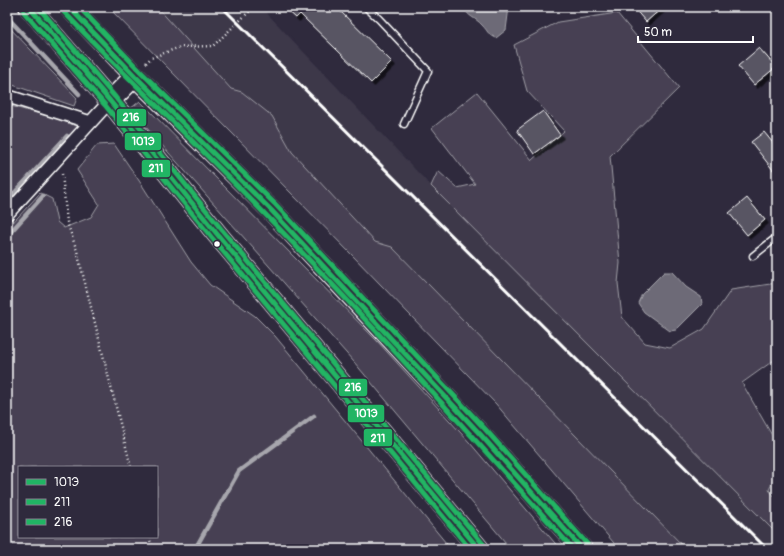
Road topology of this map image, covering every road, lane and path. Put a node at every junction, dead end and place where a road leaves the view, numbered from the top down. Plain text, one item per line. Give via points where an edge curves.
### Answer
1 (29, 7) edge
2 (68, 7) edge
3 (254, 7) edge
4 (366, 7) edge
5 (135, 76) junction
6 (7, 96) edge
7 (110, 101) junction
8 (89, 122) junction
9 (404, 124) dead end
10 (61, 155) junction
11 (7, 214) edge
12 (777, 237) edge
13 (753, 256) dead end
14 (131, 466) edge
15 (148, 538) edge
16 (153, 549) edge
17 (479, 549) edge
18 (582, 549) edge

1 - 7 main road
2 - 5 main road
3 - 5 path via 213,46 180,47 151,58
4 - 9 lane via 428,71
5 - 7 main road
5 - 18 main road via 271,210 480,434
6 - 8 street
7 - 8 street
7 - 17 main road
8 - 10 street
10 - 11 street
10 - 14 path via 67,222 79,258
12 - 13 lane
15 - 16 path

